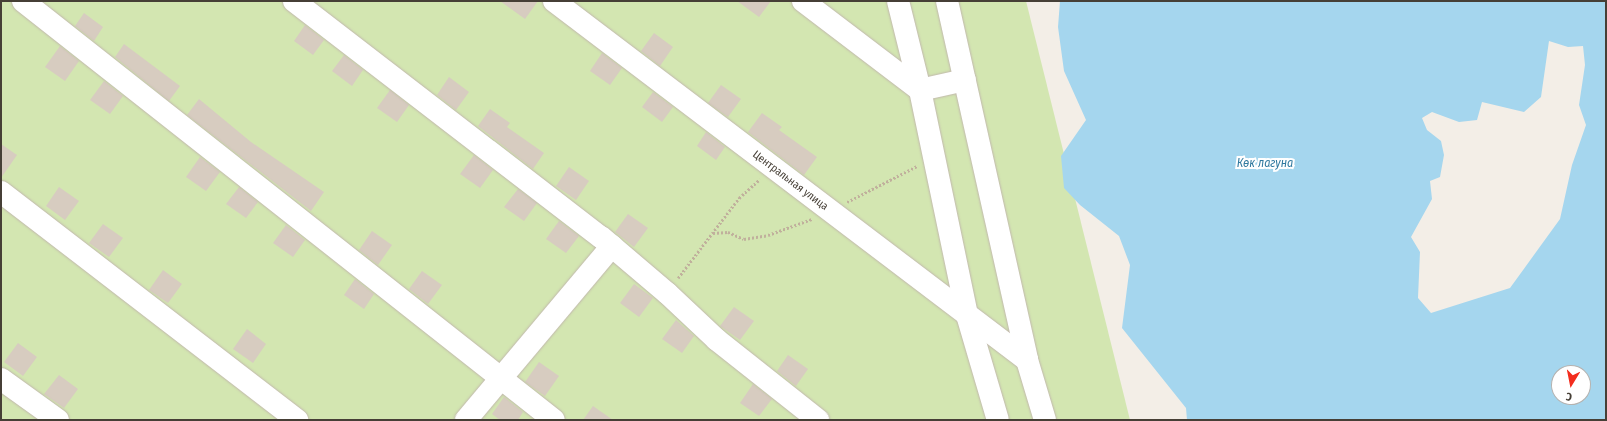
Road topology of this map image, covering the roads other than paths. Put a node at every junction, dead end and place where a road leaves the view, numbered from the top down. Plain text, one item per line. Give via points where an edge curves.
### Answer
1 (23, 1) edge
2 (294, 1) edge
3 (554, 1) edge
4 (803, 1) edge
5 (898, 1) edge
6 (947, 1) edge
7 (965, 80) junction
8 (920, 90) junction
9 (1, 192) edge
10 (612, 246) junction
11 (967, 315) junction
12 (1027, 360) junction
13 (500, 377) junction
14 (1, 379) edge
15 (58, 420) edge
16 (297, 420) edge
17 (466, 420) edge
18 (554, 420) edge
19 (818, 420) edge
20 (998, 420) edge
21 (1046, 420) edge

1 - 13 street
2 - 10 street
3 - 11 street, Центральная улица
4 - 8 street
5 - 8 street
6 - 7 street
7 - 8 street
7 - 12 street
8 - 11 street
9 - 16 street
10 - 13 street
10 - 19 street via 717,340
11 - 12 street, Центральная улица
11 - 20 street
12 - 21 street
13 - 17 street
13 - 18 street
14 - 15 street

